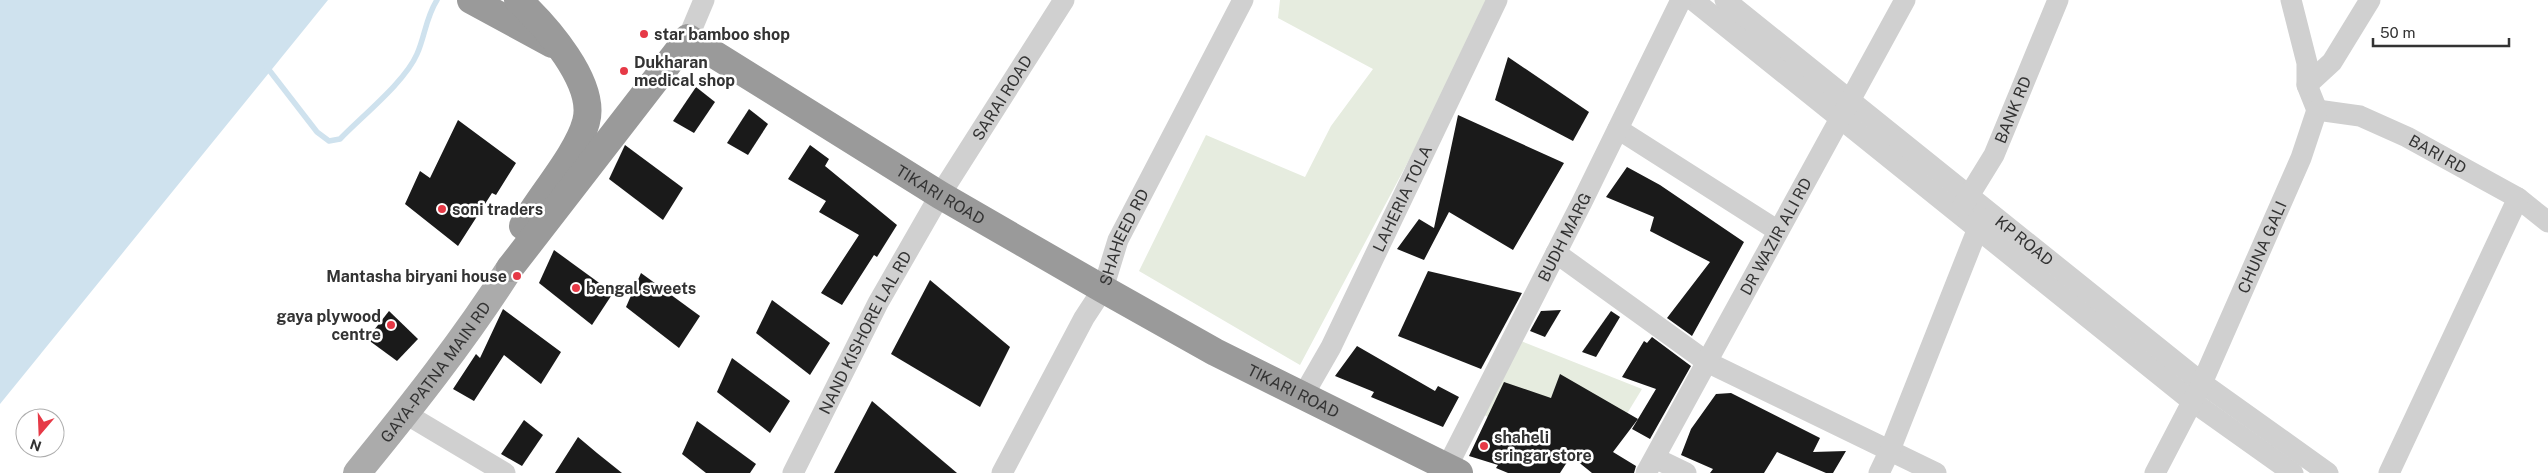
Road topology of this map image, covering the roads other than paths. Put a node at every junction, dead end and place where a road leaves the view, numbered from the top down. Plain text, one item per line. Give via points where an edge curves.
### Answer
1 (518, 0) edge
2 (704, 0) edge
3 (1064, 0) edge
4 (1243, 0) edge
5 (1497, 0) edge
6 (1681, 0) edge
7 (1693, 0) edge
8 (1725, 0) edge
9 (1905, 0) edge
10 (2058, 0) edge
11 (2290, 0) edge
12 (2370, 0) edge
13 (481, 6) edge
14 (688, 38) junction
15 (558, 47) junction
16 (2307, 86) junction
17 (1849, 99) junction
18 (2317, 110) junction
19 (1839, 118) junction
20 (1618, 130) junction
21 (940, 195) junction
22 (2518, 198) junction
23 (1977, 202) junction
24 (1958, 214) junction
25 (2548, 222) edge
26 (1978, 230) junction
27 (1778, 231) junction
28 (1556, 253) junction
29 (510, 268) junction
30 (1103, 289) junction
31 (1706, 362) junction
32 (2202, 383) junction
33 (1304, 394) junction
34 (2193, 402) junction
35 (406, 414) junction
36 (1890, 450) junction
37 (1650, 465) edge
38 (1450, 471) edge
39 (357, 473) edge
40 (505, 473) edge
41 (793, 473) edge
42 (1002, 473) edge
43 (1686, 473) edge
44 (1879, 473) edge
45 (1936, 473) edge
46 (2155, 473) edge
47 (2294, 473) edge
48 (2328, 473) edge
49 (2389, 473) edge

1 - 15 highway
2 - 14 street
3 - 21 street, SARAI ROAD
4 - 30 street, SHAHEED RD via 1118,240
5 - 33 street, LAHERIA TOLA via 1332,347
6 - 20 street, BUDH MARG
7 - 19 street, KP ROAD
8 - 17 street, KP ROAD
9 - 17 street, DR WAZIR ALI RD
10 - 23 street, BANK RD
11 - 16 street via 2307,63
12 - 16 street via 2332,62
13 - 15 highway
14 - 21 highway, TIKARI ROAD
14 - 29 highway
15 - 29 highway via 584,87 588,112 586,122 520,233
16 - 18 street
17 - 19 street, DR WAZIR ALI RD
17 - 23 street, KP ROAD
18 - 22 street, BARI RD via 2360,116 2407,136
18 - 32 street, CHUNA GALI via 2301,158
19 - 24 street, KP ROAD
19 - 27 street, DR WAZIR ALI RD
20 - 27 street
20 - 28 street, BUDH MARG
21 - 30 highway, TIKARI ROAD
21 - 41 street, NAND KISHORE LAL RD via 878,303
22 - 25 street, BARI RD
22 - 49 street
23 - 24 street, BANK RD
23 - 26 street
23 - 32 street, KP ROAD
24 - 26 street, KP ROAD
26 - 34 street, KP ROAD
26 - 36 street
27 - 31 street, DR WAZIR ALI RD
28 - 31 street
28 - 38 street, BUDH MARG
29 - 35 main road, GAYA-PATNA MAIN RD via 478,318
30 - 33 highway, TIKARI ROAD via 1215,352
30 - 42 street, SHAHEED RD via 1084,318
31 - 36 street
31 - 37 street, DR WAZIR ALI RD
32 - 34 street, CHUNA GALI
32 - 48 street, KP ROAD
33 - 38 highway, TIKARI ROAD
34 - 46 street, CHUNA GALI
34 - 47 street, KP ROAD
35 - 39 main road, GAYA-PATNA MAIN RD
35 - 40 street
36 - 44 street
36 - 45 street
37 - 43 street

